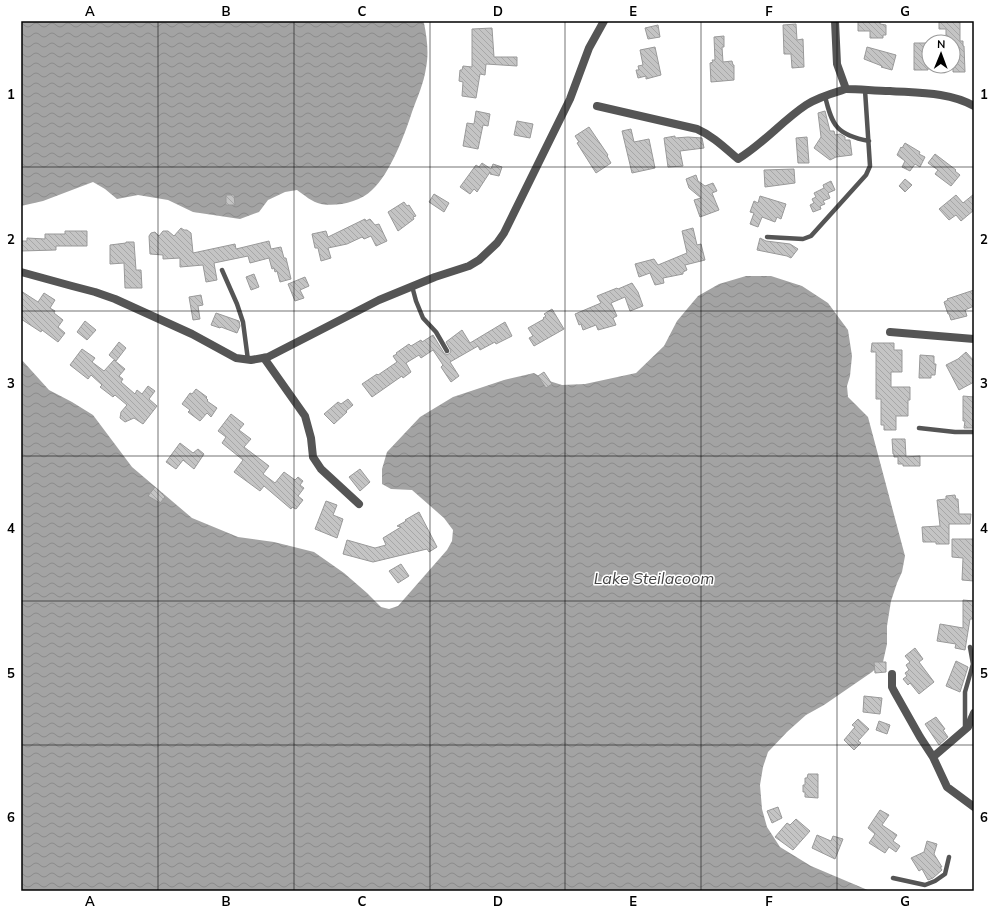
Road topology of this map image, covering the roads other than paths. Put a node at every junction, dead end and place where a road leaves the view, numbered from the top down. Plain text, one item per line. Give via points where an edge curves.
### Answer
1 (604, 21) edge
2 (835, 21) edge
3 (846, 89) junction
4 (865, 90) junction
5 (826, 96) junction
6 (597, 106) dead end
7 (974, 106) edge
8 (869, 141) junction
9 (767, 237) dead end
10 (222, 270) dead end
11 (21, 272) edge
12 (412, 286) junction
13 (890, 332) dead end
14 (974, 339) edge
15 (447, 351) dead end
16 (264, 358) junction
17 (248, 360) junction
18 (919, 428) dead end
19 (974, 432) edge
20 (359, 504) dead end
21 (970, 647) dead end
22 (892, 674) dead end
23 (974, 713) edge
24 (965, 730) junction
25 (933, 757) junction
26 (974, 807) edge
27 (949, 857) dead end
28 (893, 878) dead end

1 - 12 street via 589,48 570,99 504,234 479,260 469,266
2 - 3 street via 837,64
3 - 4 street
3 - 5 street
4 - 7 street via 944,96
4 - 8 lane
5 - 6 street via 806,105 738,159 722,144 697,129
5 - 8 lane via 834,124 846,134
8 - 9 lane via 869,171 821,227 803,239
10 - 17 lane via 243,322
11 - 17 street via 115,299 192,334 236,358
12 - 15 lane via 423,318 436,332
12 - 16 street
13 - 14 street
16 - 17 street
16 - 20 street via 305,416 313,457 321,469
18 - 19 lane
21 - 24 lane via 972,664 965,692
22 - 25 street via 894,691
23 - 24 street
24 - 25 street
25 - 26 street via 947,787
27 - 28 lane via 945,874 925,885

